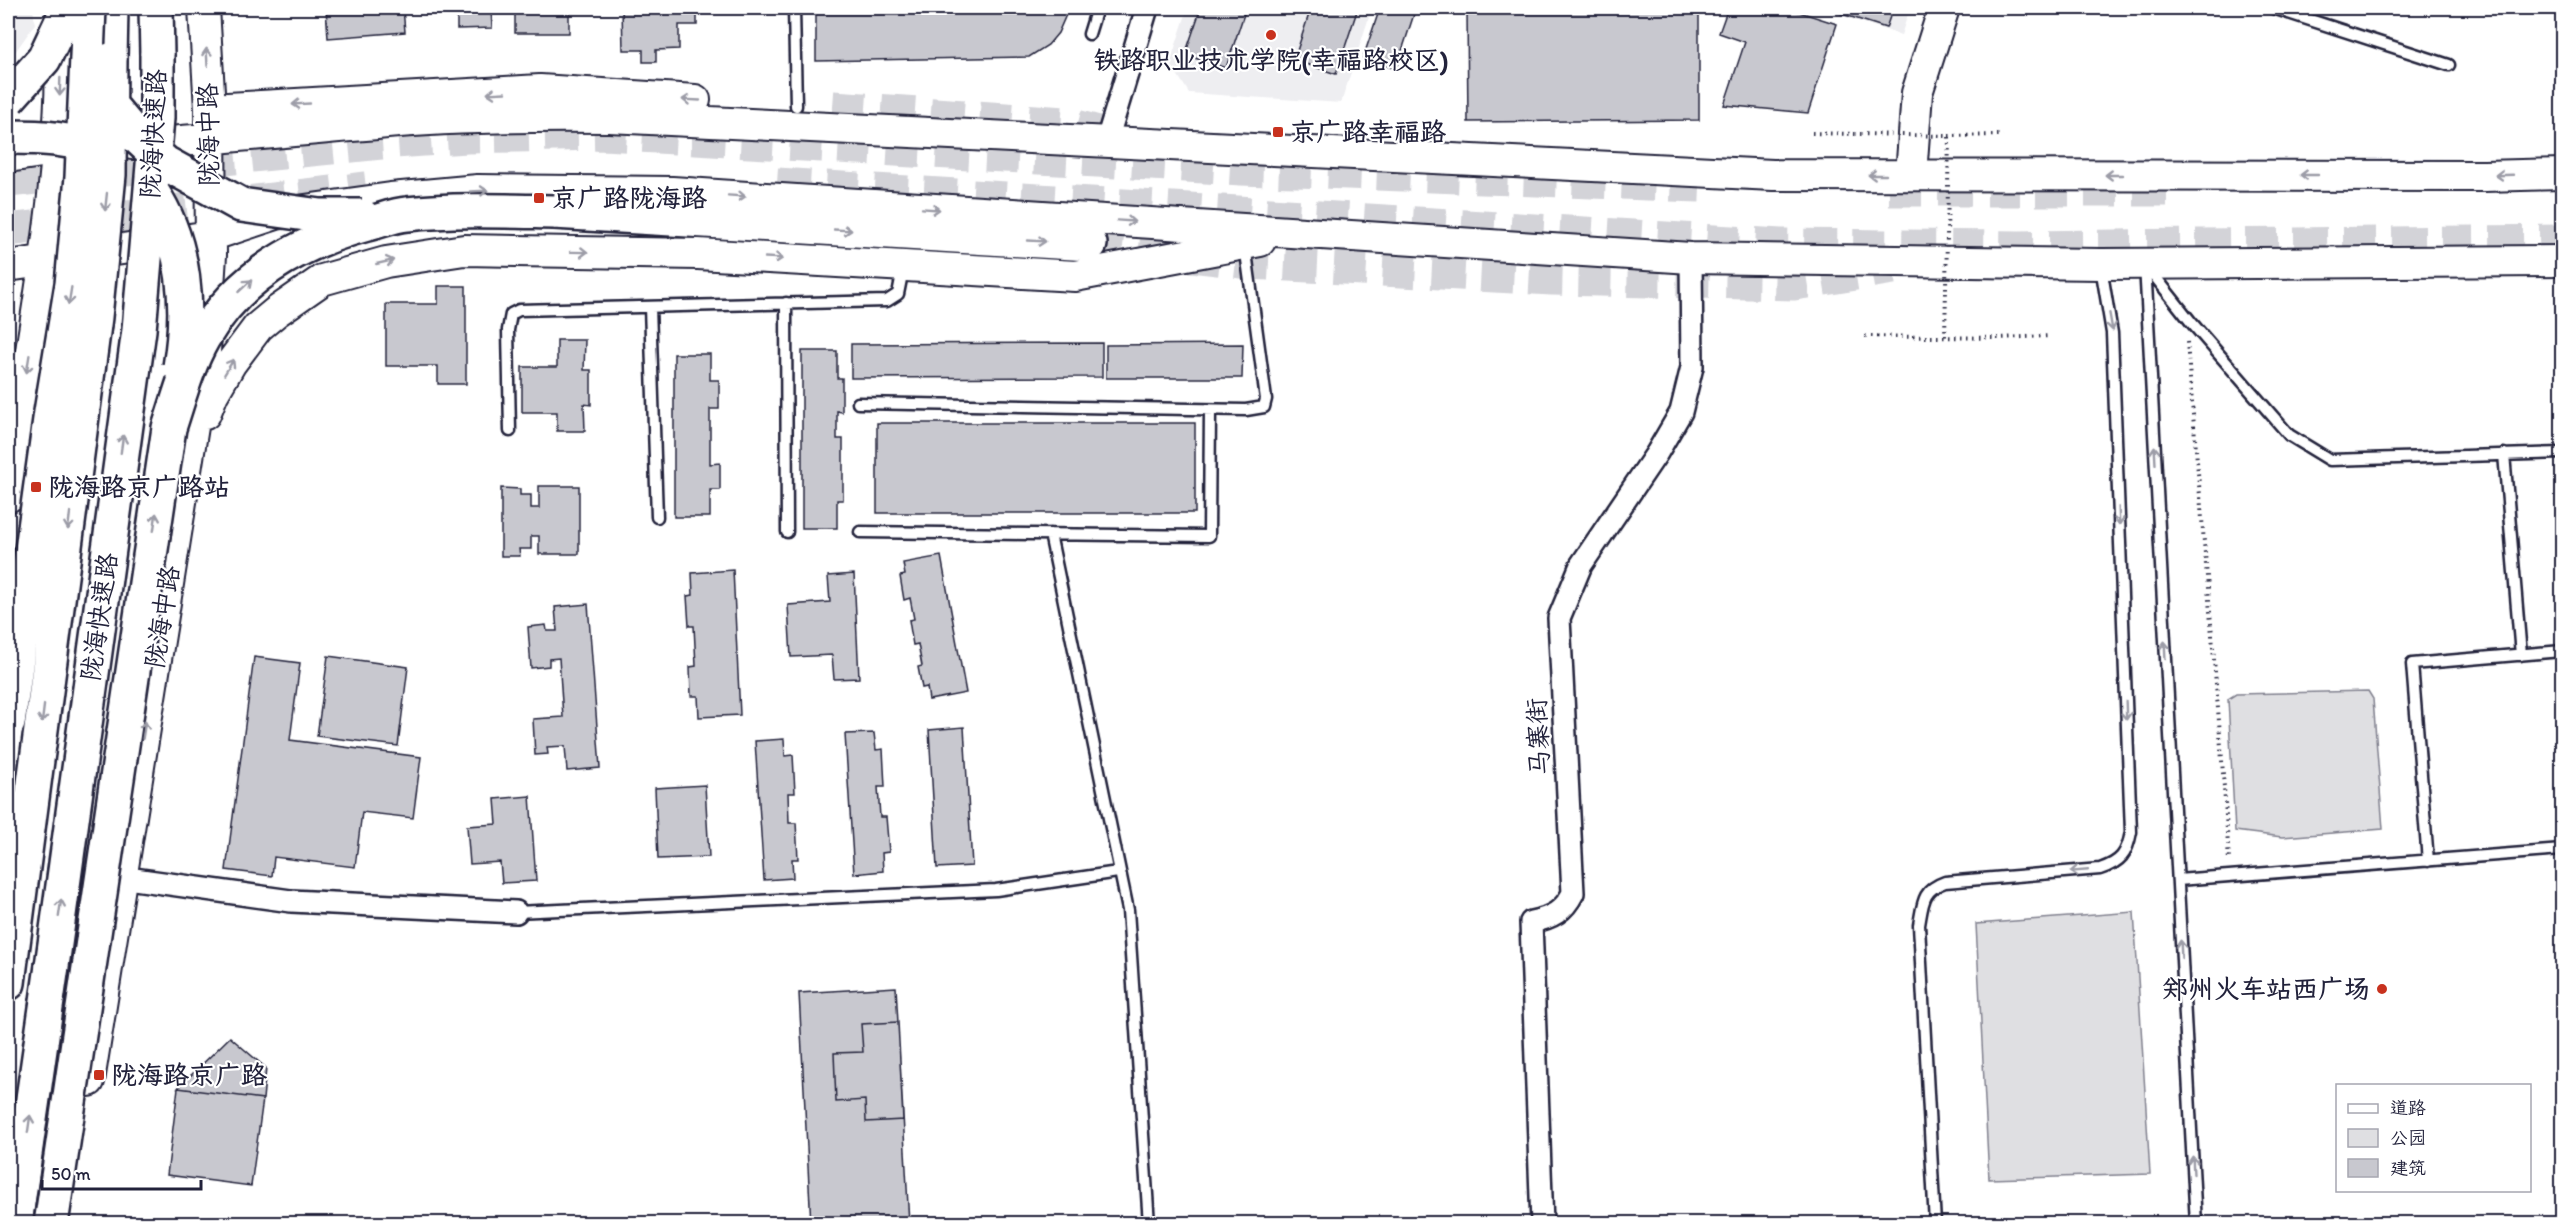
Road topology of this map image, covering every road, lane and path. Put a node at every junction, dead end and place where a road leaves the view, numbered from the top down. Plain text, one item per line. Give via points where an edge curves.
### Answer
1 (60, 8) edge
2 (69, 8) edge
3 (89, 8) edge
4 (111, 8) edge
5 (156, 8) edge
6 (204, 8) edge
7 (794, 8) edge
8 (1097, 8) edge
9 (1147, 8) edge
10 (1944, 8) edge
11 (2273, 8) edge
12 (1089, 34) dead end
13 (2448, 65) dead end
14 (8, 99) edge
15 (796, 106) junction
16 (833, 107) tunnel mouth
17 (210, 109) junction
18 (1812, 133) dead end
19 (2003, 135) dead end
20 (1949, 136) junction
21 (8, 137) edge
22 (209, 140) junction
23 (1107, 140) junction
24 (58, 149) junction
25 (8, 157) edge
26 (2562, 174) edge
27 (1911, 175) junction
28 (405, 214) junction
29 (1298, 232) junction
30 (210, 236) junction
31 (1090, 244) tunnel mouth
32 (1245, 244) junction
33 (1691, 258) junction
34 (2562, 261) edge
35 (45, 262) junction
36 (2101, 264) junction
37 (2145, 264) junction
38 (904, 266) junction
39 (8, 267) edge
40 (786, 303) junction
41 (651, 307) junction
42 (1865, 336) dead end
43 (2050, 336) dead end
44 (1945, 337) junction
45 (2187, 341) dead end
46 (858, 404) dead end
47 (1210, 410) junction
48 (169, 428) junction
49 (510, 430) dead end
50 (2562, 453) edge
51 (2504, 454) junction
52 (188, 459) junction
53 (8, 497) edge
54 (657, 518) dead end
55 (787, 532) dead end
56 (860, 532) dead end
57 (1050, 534) junction
58 (2562, 651) edge
59 (2521, 655) junction
60 (8, 723) edge
61 (2562, 850) edge
62 (2428, 861) junction
63 (1118, 872) junction
64 (2230, 876) junction
65 (120, 877) junction
66 (2178, 880) junction
67 (516, 912) joint
68 (8, 983) edge
69 (15, 1224) edge
70 (51, 1224) edge
71 (67, 1224) edge
72 (1149, 1224) edge
73 (1542, 1224) edge
74 (1935, 1224) edge
75 (2196, 1224) edge

1 -> 24 main road
2 - 14 highway, bridge via 44,59
2 - 28 highway, bridge via 71,38 91,78 116,114 165,163 241,205 320,216
3 -> 60 highway, bridge via 82,177 72,284
4 -> 68 highway, 陇海快速路, bridge via 109,175 95,317
69 -> 5 highway, 陇海快速路, bridge via 139,330 157,118
17 -> 6 main road, 陇海中路
7 - 15 lane
8 - 12 lane
9 - 23 street
10 - 27 main road via 1917,93
11 - 13 lane
15 - 16 main road
15 -> 17 main road via 540,90
17 - 22 main road, 陇海中路
18 - 20 path, bridge
19 - 20 path
20 - 44 path, bridge
21 - 48 highway, bridge via 48,136 84,143 138,171 157,200 170,227 184,280 183,351
22 - 23 main road via 378,123 542,116
22 - 24 main road
22 - 30 main road, 陇海中路
27 -> 23 main road via 1773,175
24 - 25 main road
24 - 35 main road
26 -> 27 main road
28 -> 31 highway, bridge via 554,212
48 -> 28 highway, bridge via 202,338 243,287 308,244
30 -> 29 main road via 276,214 391,198 545,189 672,192
29 - 32 main road
29 - 33 main road
30 - 35 main road
30 - 52 main road, 陇海中路 via 205,351
32 - 38 main road via 1075,276
32 - 47 lane via 1266,399 1264,406 1246,410
33 - 36 main road
33 - 73 street, 马寨街 via 1692,367 1681,412 1581,565 1559,618 1573,893 1566,908 1531,922
34 - 37 main road
35 - 39 main road
35 -> 53 main road
36 - 37 main road
36 -> 74 lane via 2112,333 2131,832 2128,849 2115,864 2100,869 1945,882 1932,887 1924,898 1919,925
37 - 51 lane via 2289,435 2330,460
66 -> 37 lane
38 - 40 lane via 898,294 887,300
52 -> 38 main road via 213,394 258,327 322,280 386,262 464,250 698,254
40 - 41 lane
40 - 55 lane
41 - 49 lane via 519,310 511,314
41 - 54 lane
42 - 44 path
43 - 44 path
45 - 64 path via 2211,643 2219,696
46 - 47 lane
47 - 57 lane via 1209,536
70 -> 48 highway, bridge
50 - 51 lane
51 - 59 lane
65 -> 52 main road, 陇海中路
56 - 57 lane
57 - 63 lane
58 - 59 lane
59 - 62 lane via 2412,664
61 - 62 lane
62 - 64 lane
63 - 67 lane via 996,890
63 - 72 lane via 1128,910
64 - 66 lane
65 - 67 street via 291,901
65 - 71 main road, 陇海中路
75 -> 66 lane

